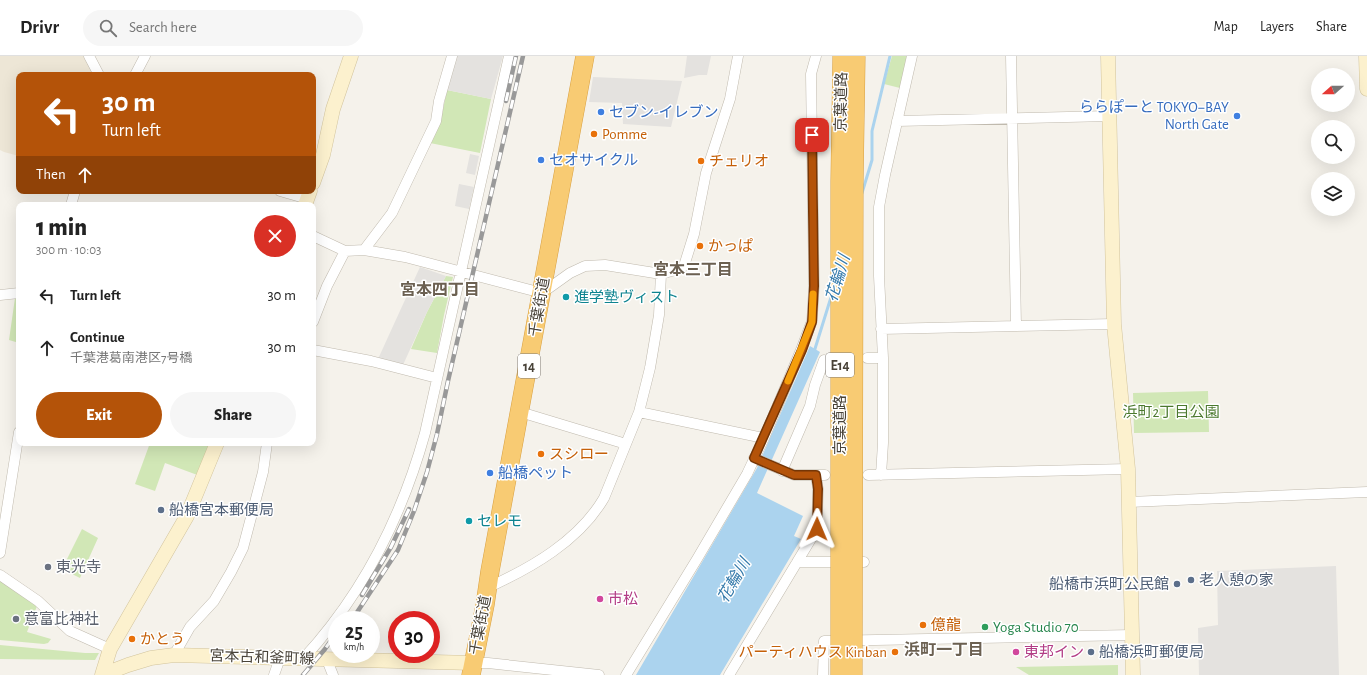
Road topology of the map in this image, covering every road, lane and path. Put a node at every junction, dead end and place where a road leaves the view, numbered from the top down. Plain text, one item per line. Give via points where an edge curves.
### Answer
1 (89, 56) edge
2 (145, 56) edge
3 (351, 56) edge
4 (452, 56) edge
5 (509, 56) edge
6 (585, 56) edge
7 (738, 56) edge
8 (816, 56) edge
9 (842, 56) edge
10 (856, 56) edge
11 (912, 56) edge
12 (1011, 56) edge
13 (1108, 56) edge
14 (1366, 56) edge
15 (97, 72) edge
16 (137, 72) edge
17 (1367, 89) edge
18 (1109, 116) junction
19 (1012, 118) junction
20 (897, 121) junction
21 (316, 174) edge
22 (292, 194) edge
23 (308, 198) edge
24 (316, 237) edge
25 (364, 250) junction
26 (345, 251) junction
27 (461, 272) junction
28 (661, 274) junction
29 (542, 293) junction
30 (0, 294) edge
31 (16, 294) edge
32 (316, 314) edge
33 (1114, 324) junction
34 (1016, 326) junction
35 (881, 328) junction
36 (316, 351) edge
37 (867, 358) dead end
38 (883, 358) junction
39 (824, 360) dead end
40 (437, 378) junction
41 (520, 412) junction
42 (639, 412) junction
43 (764, 438) junction
44 (626, 444) junction
45 (17, 446) edge
46 (216, 446) edge
47 (267, 446) edge
48 (756, 459) junction
49 (779, 469) junction
50 (1128, 469) junction
51 (868, 475) dead end
52 (882, 475) junction
53 (1367, 492) edge
54 (1129, 502) junction
55 (0, 553) edge
56 (797, 562) junction
57 (864, 562) dead end
58 (0, 575) edge
59 (487, 588) junction
60 (1132, 635) junction
61 (110, 649) junction
62 (174, 655) junction
63 (280, 658) junction
64 (303, 659) junction
65 (327, 660) junction
66 (472, 669) edge
67 (102, 675) edge
68 (274, 675) edge
69 (333, 675) edge
70 (599, 675) edge
71 (626, 675) edge
72 (729, 675) edge
73 (823, 675) edge
74 (840, 675) edge
75 (854, 675) edge
76 (1133, 675) edge

1 - 15 street
2 - 16 street
3 - 21 street
4 - 25 street via 436,121 392,213
5 - 27 street
6 - 29 highway, 千葉街道 / 14
7 - 28 street via 730,99 706,173 694,234 684,266
8 - 43 street via 811,74 814,286 812,322
9 - 74 highway, 京葉道路 / E14, bridge
10 - 75 highway, 京葉道路 / E14, bridge
11 - 20 street
12 - 19 street
13 - 18 street
14 - 17 street
18 - 19 street
18 - 33 street
19 - 20 street
19 - 34 street
20 - 35 street via 879,207
22 - 23 street
24 - 26 street
25 - 26 street
25 - 27 street via 405,257
26 - 32 street
27 - 29 street
27 - 40 street
28 - 29 street via 605,265 585,266 570,273
28 - 42 street via 659,315
29 - 41 highway, 千葉街道 / 14
30 - 31 street
33 - 34 street
33 - 50 street
34 - 35 street
35 - 38 street
36 - 40 street
37 - 38 street
38 - 52 street
39 - 49 street via 810,406
40 - 64 street via 419,457 383,544 341,612
41 - 44 street
41 - 59 highway, 千葉街道 / 14
42 - 43 street
42 - 44 street
43 - 48 street
44 - 59 street via 598,509 570,538 532,566
45 - 55 street
46 - 61 street via 194,502
47 - 62 street via 263,472 243,548 214,601 190,627
48 - 49 street
48 - 71 street
49 - 56 street via 794,475 820,475 817,529
50 - 52 street
50 - 54 street
51 - 52 street
53 - 54 street
54 - 60 street
56 - 57 street
56 - 72 street
58 - 61 street via 38,602 70,631
59 - 66 highway, 千葉街道 / 14
60 - 73 street via 824,641
60 - 76 street
61 - 67 street
62 - 63 street, 宮本古和釜町線
62 - 67 street, 宮本古和釜町線 via 151,658
63 - 64 street, 宮本古和釜町線
63 - 68 street
64 - 65 street, 宮本古和釜町線
65 - 66 street, 宮本古和釜町線
65 - 69 street
66 - 70 street via 488,663

